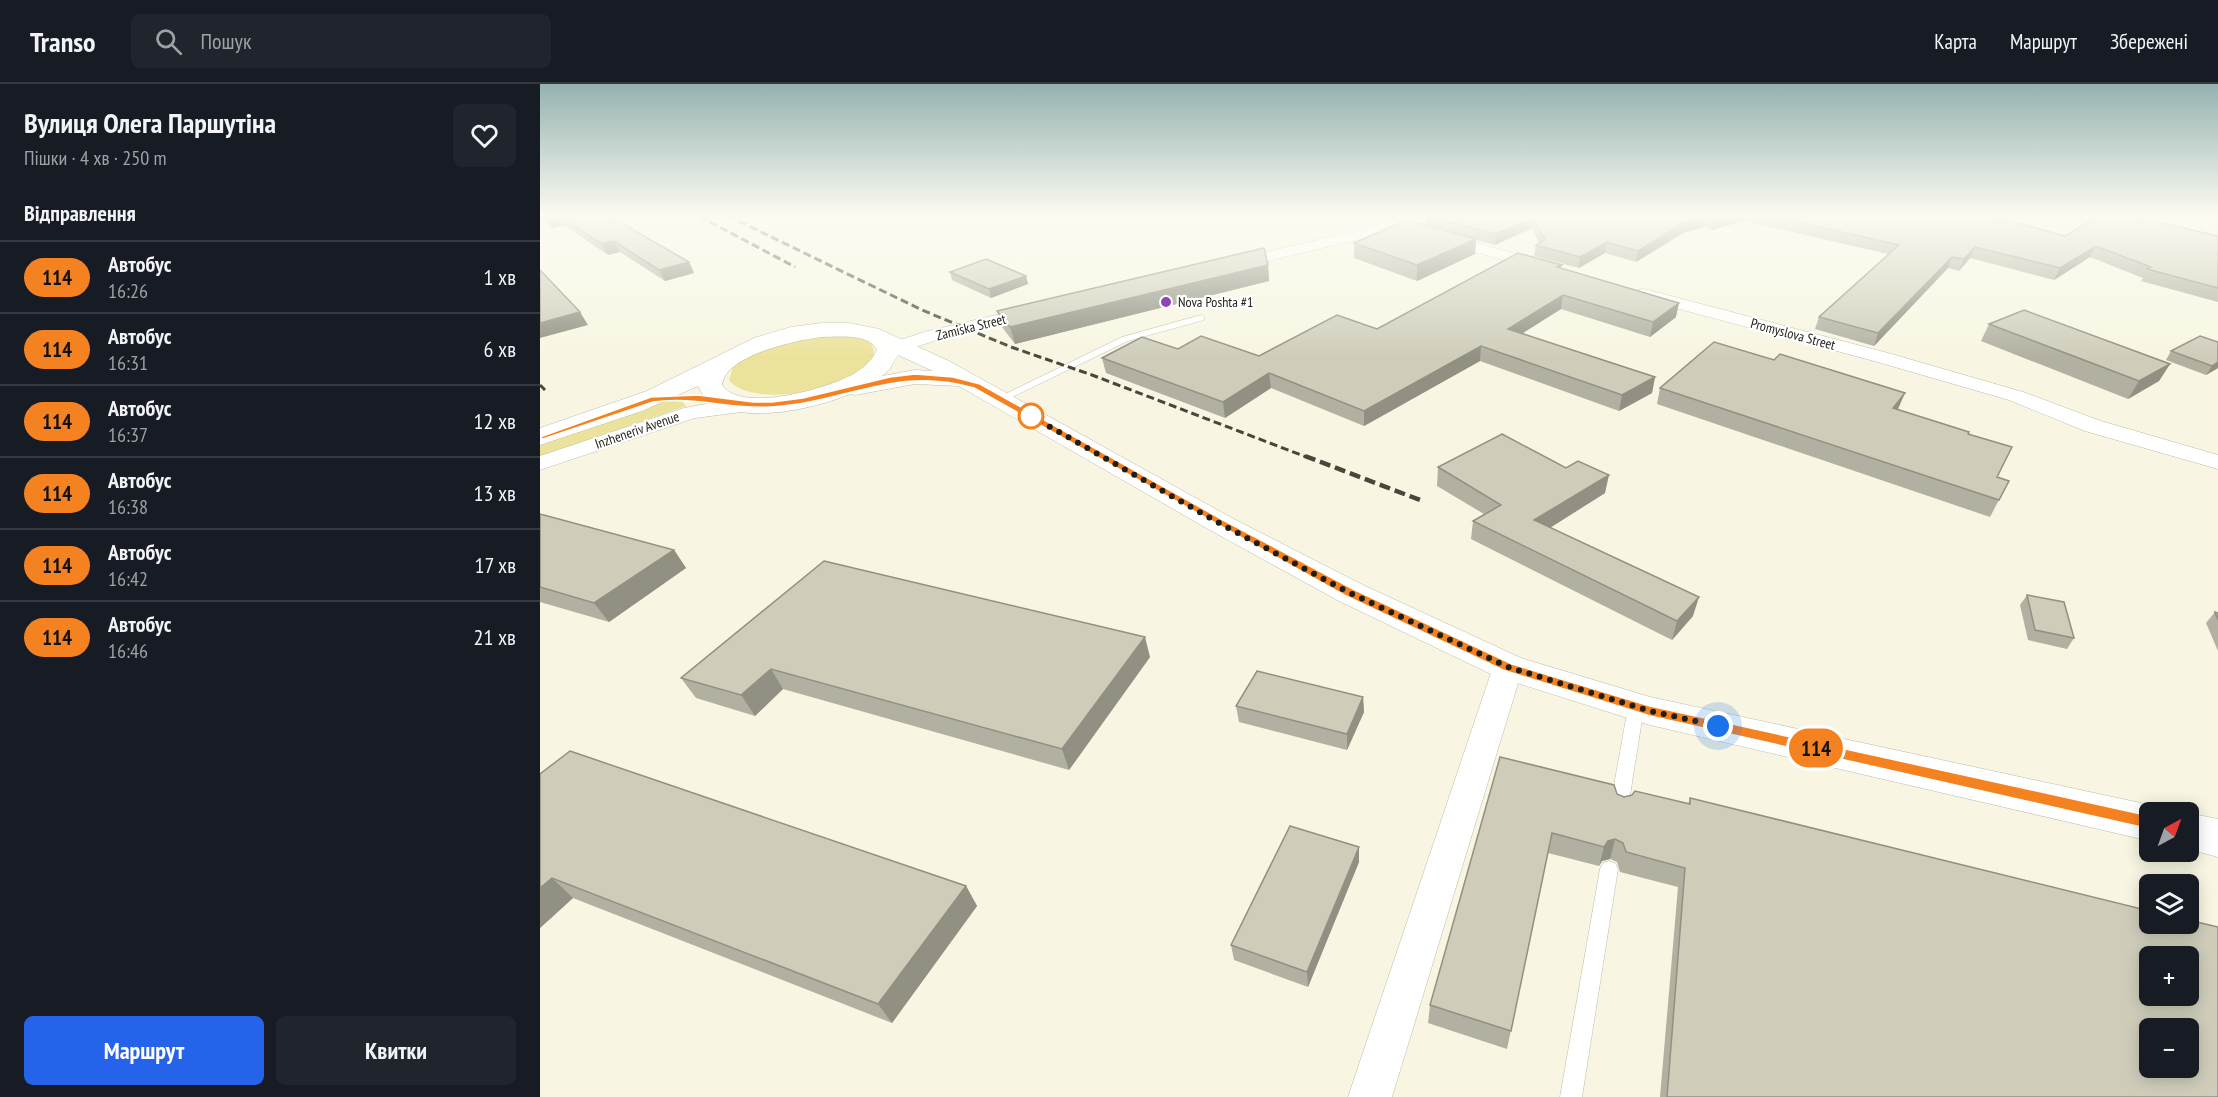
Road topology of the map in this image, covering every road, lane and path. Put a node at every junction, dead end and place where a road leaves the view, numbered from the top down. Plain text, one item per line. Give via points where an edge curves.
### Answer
1 (1235, 263) edge
2 (1535, 263) edge
3 (1215, 268) edge
4 (1566, 272) edge
5 (1633, 291) edge
6 (1056, 306) edge
7 (1201, 318) dead end
8 (890, 346) junction
9 (723, 363) junction
10 (988, 393) junction
11 (823, 396) junction
12 (651, 400) junction
13 (730, 401) junction
14 (772, 405) junction
15 (540, 437) edge
16 (2218, 462) edge
17 (540, 463) edge
18 (1508, 667) junction
19 (1636, 707) junction
20 (1619, 808) edge
21 (2139, 821) edge
22 (2199, 834) edge
23 (2218, 838) edge
24 (1609, 869) dead end
25 (1370, 1097) edge
26 (1571, 1097) edge

1 - 3 street
2 - 4 street
5 - 16 street, Promyslova Street via 2016,396 2093,426
6 - 8 street, Zamiska Street
7 - 10 lane via 1125,339
8 - 9 street, Inzheneriv Avenue via 871,334 822,330 762,343
8 - 10 street, Inzheneriv Avenue
8 - 11 street via 884,361 871,374
9 - 12 street, Inzheneriv Avenue
9 - 13 street via 711,377 710,385 718,396
10 - 11 street via 953,380 915,377
10 - 18 street via 1348,592
11 - 14 street, Inzheneriv Avenue
12 - 13 street, Inzheneriv Avenue via 684,396
12 - 15 street, Inzheneriv Avenue
13 - 14 street, Inzheneriv Avenue
14 - 17 street, Inzheneriv Avenue via 691,412
18 - 19 street
18 - 25 street
19 - 20 lane
19 - 21 street
22 - 23 street
24 - 26 lane

